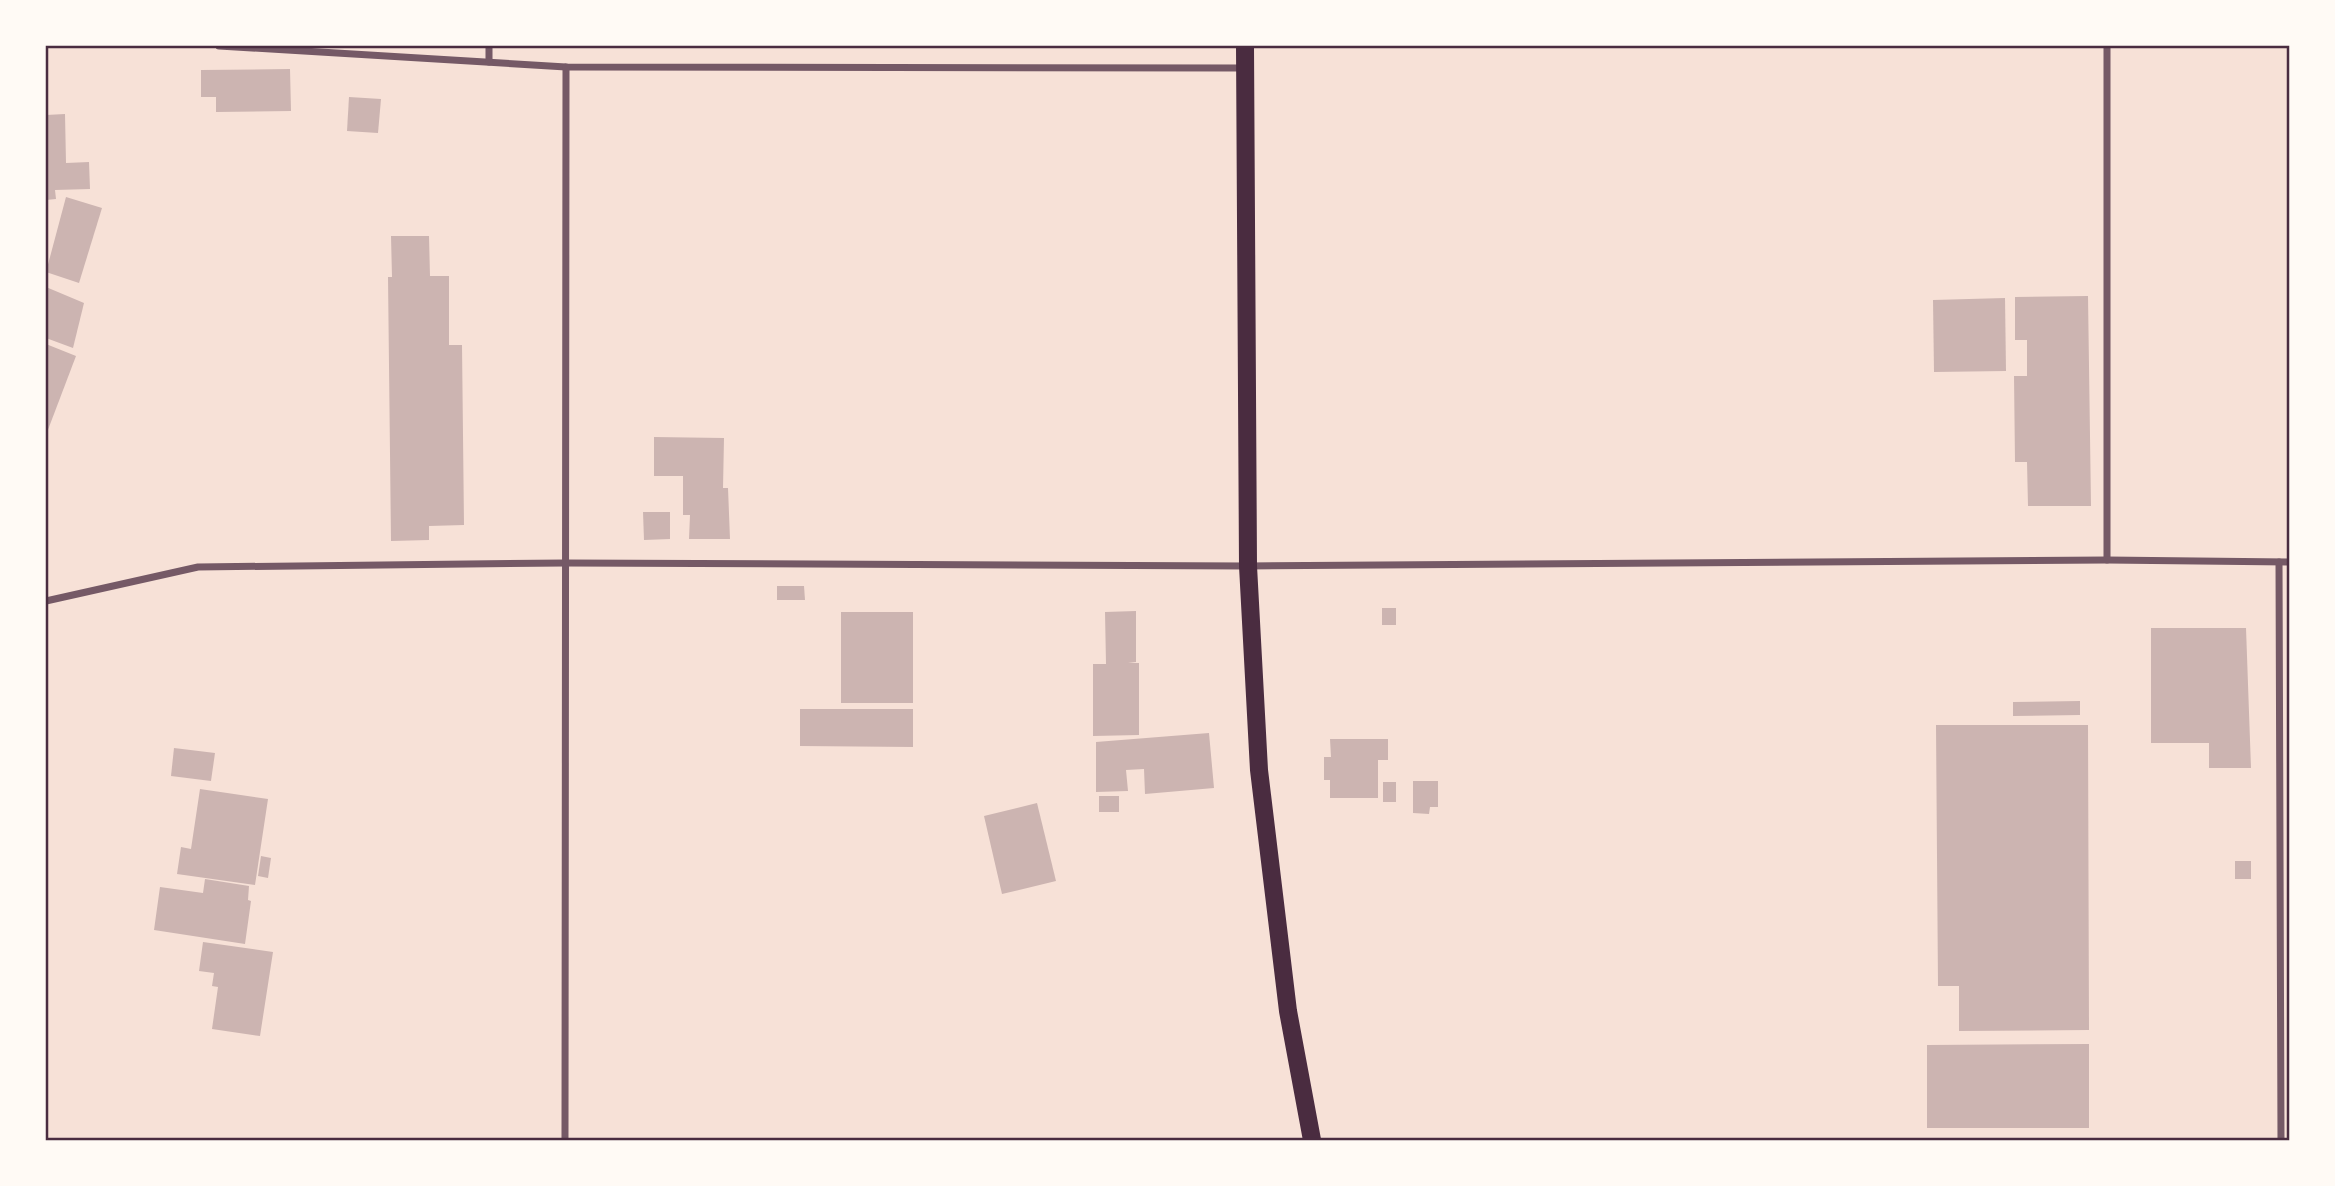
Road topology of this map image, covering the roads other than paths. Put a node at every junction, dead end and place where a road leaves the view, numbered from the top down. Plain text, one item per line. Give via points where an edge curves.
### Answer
1 (219, 46) edge
2 (489, 46) edge
3 (1245, 46) edge
4 (2107, 46) edge
5 (489, 62) junction
6 (566, 67) junction
7 (1244, 68) junction
8 (2107, 560) junction
9 (2279, 562) junction
10 (2290, 562) edge
11 (565, 563) junction
12 (1248, 566) junction
13 (46, 601) edge
14 (565, 1140) edge
15 (1312, 1140) edge
16 (2281, 1140) edge

1 - 5 street
2 - 5 street
3 - 7 main road
4 - 8 street
5 - 6 street
6 - 7 street
6 - 11 street
7 - 12 main road
8 - 9 street
8 - 12 street
9 - 10 street
9 - 16 street
11 - 12 street
11 - 13 street via 198,567
11 - 14 street
12 - 15 main road via 1269,870

